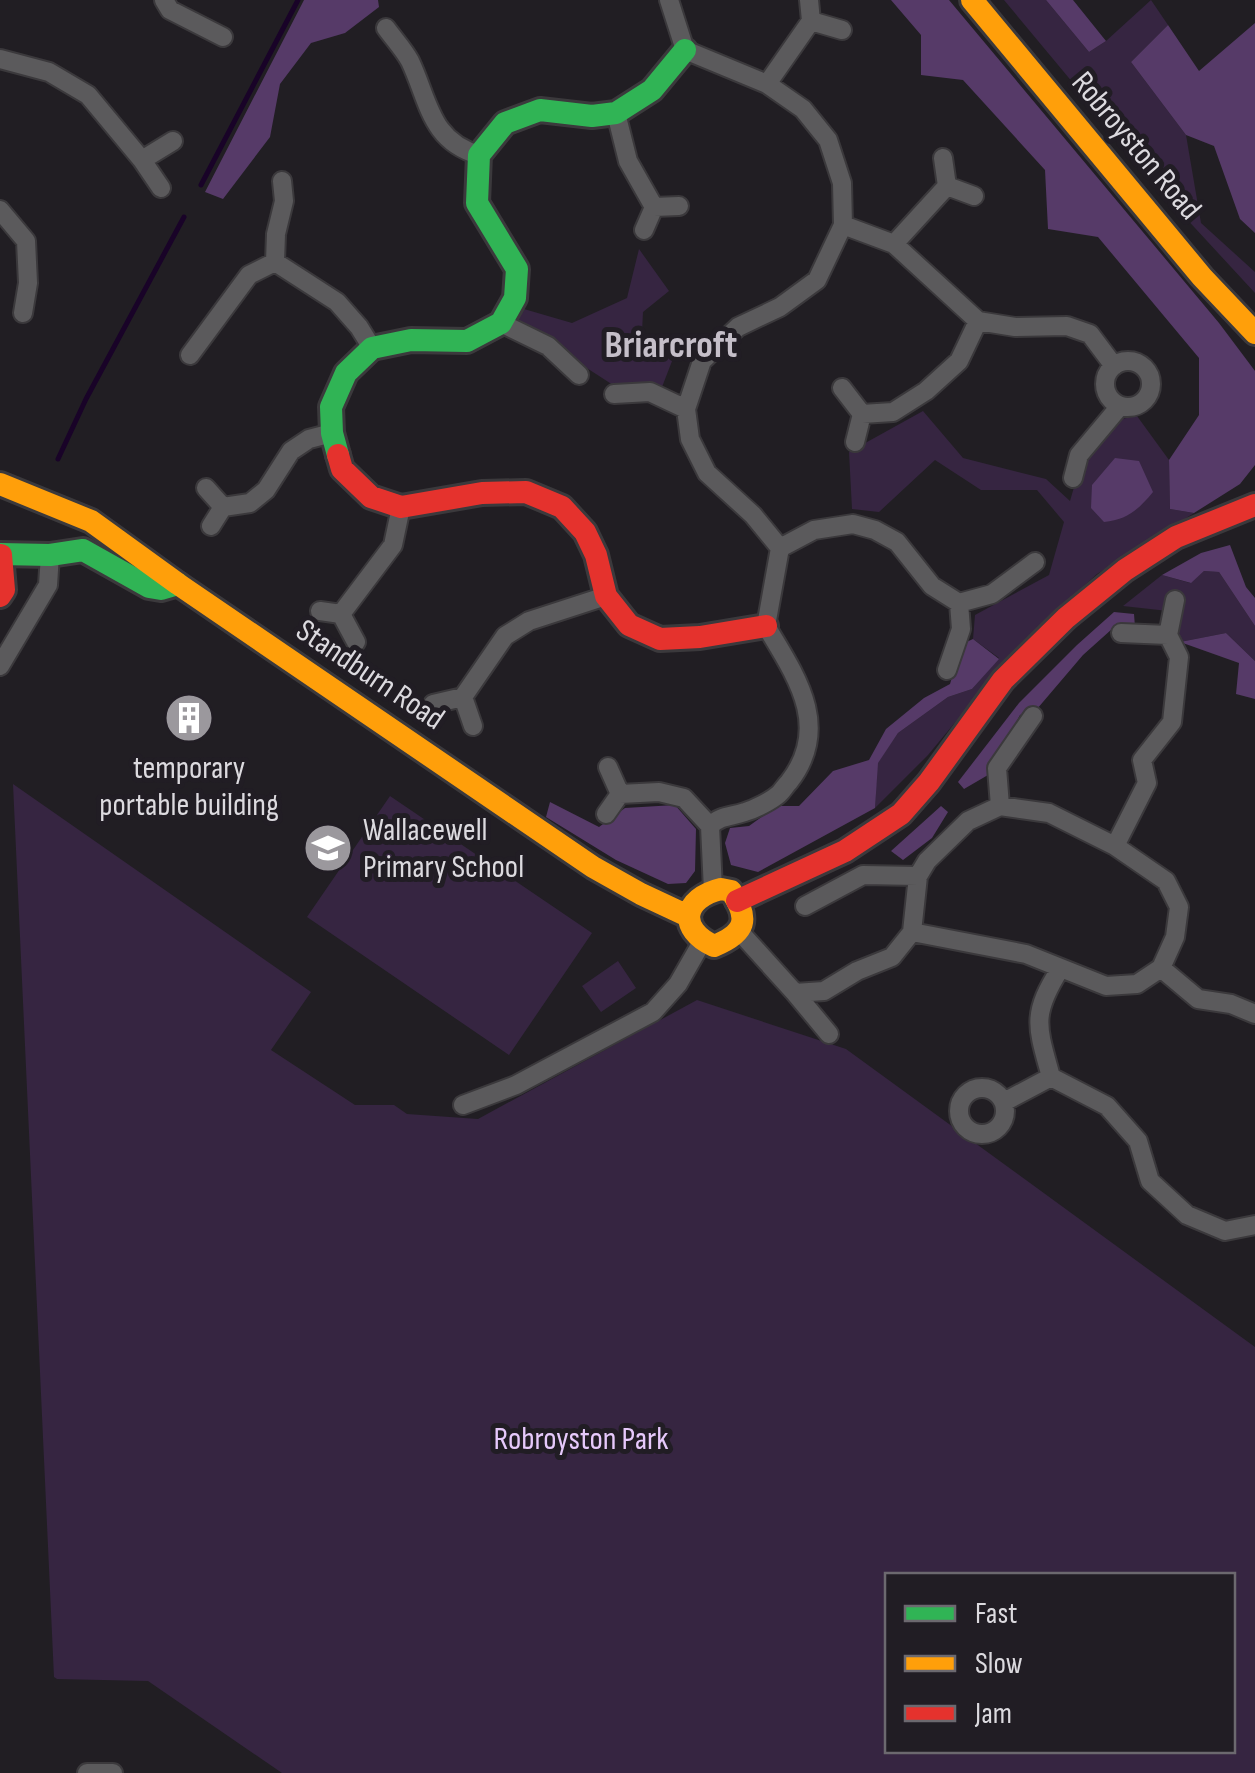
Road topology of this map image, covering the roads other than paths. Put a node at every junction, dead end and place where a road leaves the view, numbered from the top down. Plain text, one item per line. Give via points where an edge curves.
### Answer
1 (164, 0) edge
2 (669, 0) edge
3 (809, 0) edge
4 (972, 0) edge
5 (811, 22) junction
6 (386, 28) dead end
7 (842, 30) dead end
8 (223, 37) dead end
9 (685, 50) junction
10 (0, 60) edge
11 (767, 84) junction
12 (616, 113) junction
13 (173, 141) dead end
14 (479, 156) junction
15 (943, 158) dead end
16 (142, 160) junction
17 (282, 181) dead end
18 (947, 186) junction
19 (161, 188) dead end
20 (974, 196) dead end
21 (679, 206) dead end
22 (654, 207) junction
23 (0, 210) edge
24 (843, 225) junction
25 (644, 230) dead end
26 (894, 244) junction
27 (276, 262) junction
28 (22, 313) dead end
29 (978, 321) junction
30 (501, 323) junction
31 (1254, 331) edge
32 (372, 348) junction
33 (190, 355) dead end
34 (1114, 366) junction
35 (579, 375) dead end
36 (842, 388) dead end
37 (614, 394) dead end
38 (1120, 406) junction
39 (686, 408) junction
40 (862, 414) junction
41 (332, 433) junction
42 (855, 442) dead end
43 (1073, 478) dead end
44 (0, 484) edge
45 (206, 488) dead end
46 (1249, 504) edge
47 (222, 507) junction
48 (401, 507) junction
49 (210, 526) dead end
50 (780, 548) junction
51 (50, 554) junction
52 (0, 555) edge
53 (1035, 562) dead end
54 (178, 584) junction
55 (0, 596) edge
56 (606, 596) junction
57 (1175, 600) dead end
58 (959, 603) junction
59 (320, 611) dead end
60 (341, 614) junction
61 (766, 626) junction
62 (1120, 633) dead end
63 (1168, 635) junction
64 (356, 642) dead end
65 (0, 666) edge
66 (948, 670) dead end
67 (463, 697) junction
68 (434, 704) dead end
69 (1033, 716) dead end
70 (473, 726) dead end
71 (608, 768) dead end
72 (620, 794) junction
73 (1000, 806) junction
74 (606, 814) dead end
75 (710, 826) junction
76 (1115, 846) junction
77 (918, 876) junction
78 (713, 890) junction
79 (738, 901) junction
80 (805, 906) dead end
81 (688, 916) junction
82 (738, 931) junction
83 (912, 932) junction
84 (702, 942) junction
85 (1060, 968) junction
86 (1160, 968) junction
87 (795, 992) junction
88 (1255, 1014) edge
89 (829, 1034) dead end
90 (1052, 1076) junction
91 (1004, 1102) dead end
92 (462, 1105) dead end
93 (1255, 1226) edge
94 (87, 1773) edge
95 (113, 1773) edge

1 - 8 street via 170,10
2 - 9 street
3 - 5 street
4 - 31 street, Robroyston Road
5 - 7 street
5 - 11 street
6 - 14 street via 409,59 435,126
9 - 11 street
9 - 12 street via 652,90
10 - 16 street via 48,72 88,95
11 - 24 street via 802,109 828,140 842,183
12 - 14 street via 540,110 506,123
12 - 22 street via 628,161
13 - 16 street
14 - 30 street via 477,203 516,269 515,298
15 - 18 street
16 - 19 street
17 - 27 street
18 - 20 street
18 - 26 street
21 - 22 street
22 - 25 street
23 - 28 street via 26,241
24 - 26 street
24 - 39 street via 817,280 738,327 702,361
26 - 29 street
27 - 32 street via 338,302
27 - 33 street via 249,275
29 - 34 street via 1067,326 1090,334
29 - 40 street via 959,361 926,391 893,412
30 - 32 street via 467,340
30 - 35 street via 548,346
32 - 41 street via 346,373 332,407
34 - 38 street via 1106,391
34 - 38 street via 1133,361 1150,378 1144,400
36 - 40 street
37 - 39 street via 650,392
38 - 43 street via 1078,455
39 - 50 street via 690,439 707,473
40 - 42 street
41 - 47 street via 291,451 250,503
41 - 48 street via 342,468 370,496
44 - 54 street via 91,521
45 - 47 street
46 - 79 street via 1176,538 1066,618 1003,680 901,814 845,851
47 - 49 street
48 - 56 street via 526,492 562,507 585,532
48 - 60 street via 393,545
50 - 58 street via 814,530 853,524 876,530 896,542 932,586
50 - 61 street
51 - 52 street, Standburn Road
51 - 54 street, Standburn Road via 83,550 149,587
51 - 65 street via 48,585
52 - 55 street
53 - 58 street via 992,594
54 - 81 street, Standburn Road via 593,866
56 - 61 street via 630,626 660,639
56 - 67 street via 529,621 506,636
57 - 63 street
58 - 66 street via 961,628
59 - 60 street
60 - 64 street
61 - 75 street via 806,704 809,741 779,794
62 - 63 street
63 - 76 street via 1180,657 1172,722 1142,760 1147,783
67 - 68 street
67 - 70 street
69 - 73 street via 997,768
71 - 72 street
72 - 74 street
72 - 75 street via 684,798
73 - 76 street via 1049,813
73 - 77 street via 968,821
75 - 78 street
76 - 86 street via 1166,881 1180,907
77 - 80 street via 863,875
77 - 83 street
78 - 79 street via 732,890
78 - 81 street
79 - 82 street via 744,910
81 - 84 street
82 - 84 street via 714,946
82 - 87 street
83 - 85 street via 1026,954
83 - 87 street via 892,957 824,991
84 - 92 street via 653,1012 516,1085
85 - 86 street via 1106,986 1137,984
85 - 90 street via 1044,994 1038,1027
86 - 88 street via 1198,999
87 - 89 street
90 - 91 street
90 - 93 street via 1107,1106 1138,1142 1150,1181 1188,1214 1225,1231
94 - 95 street

